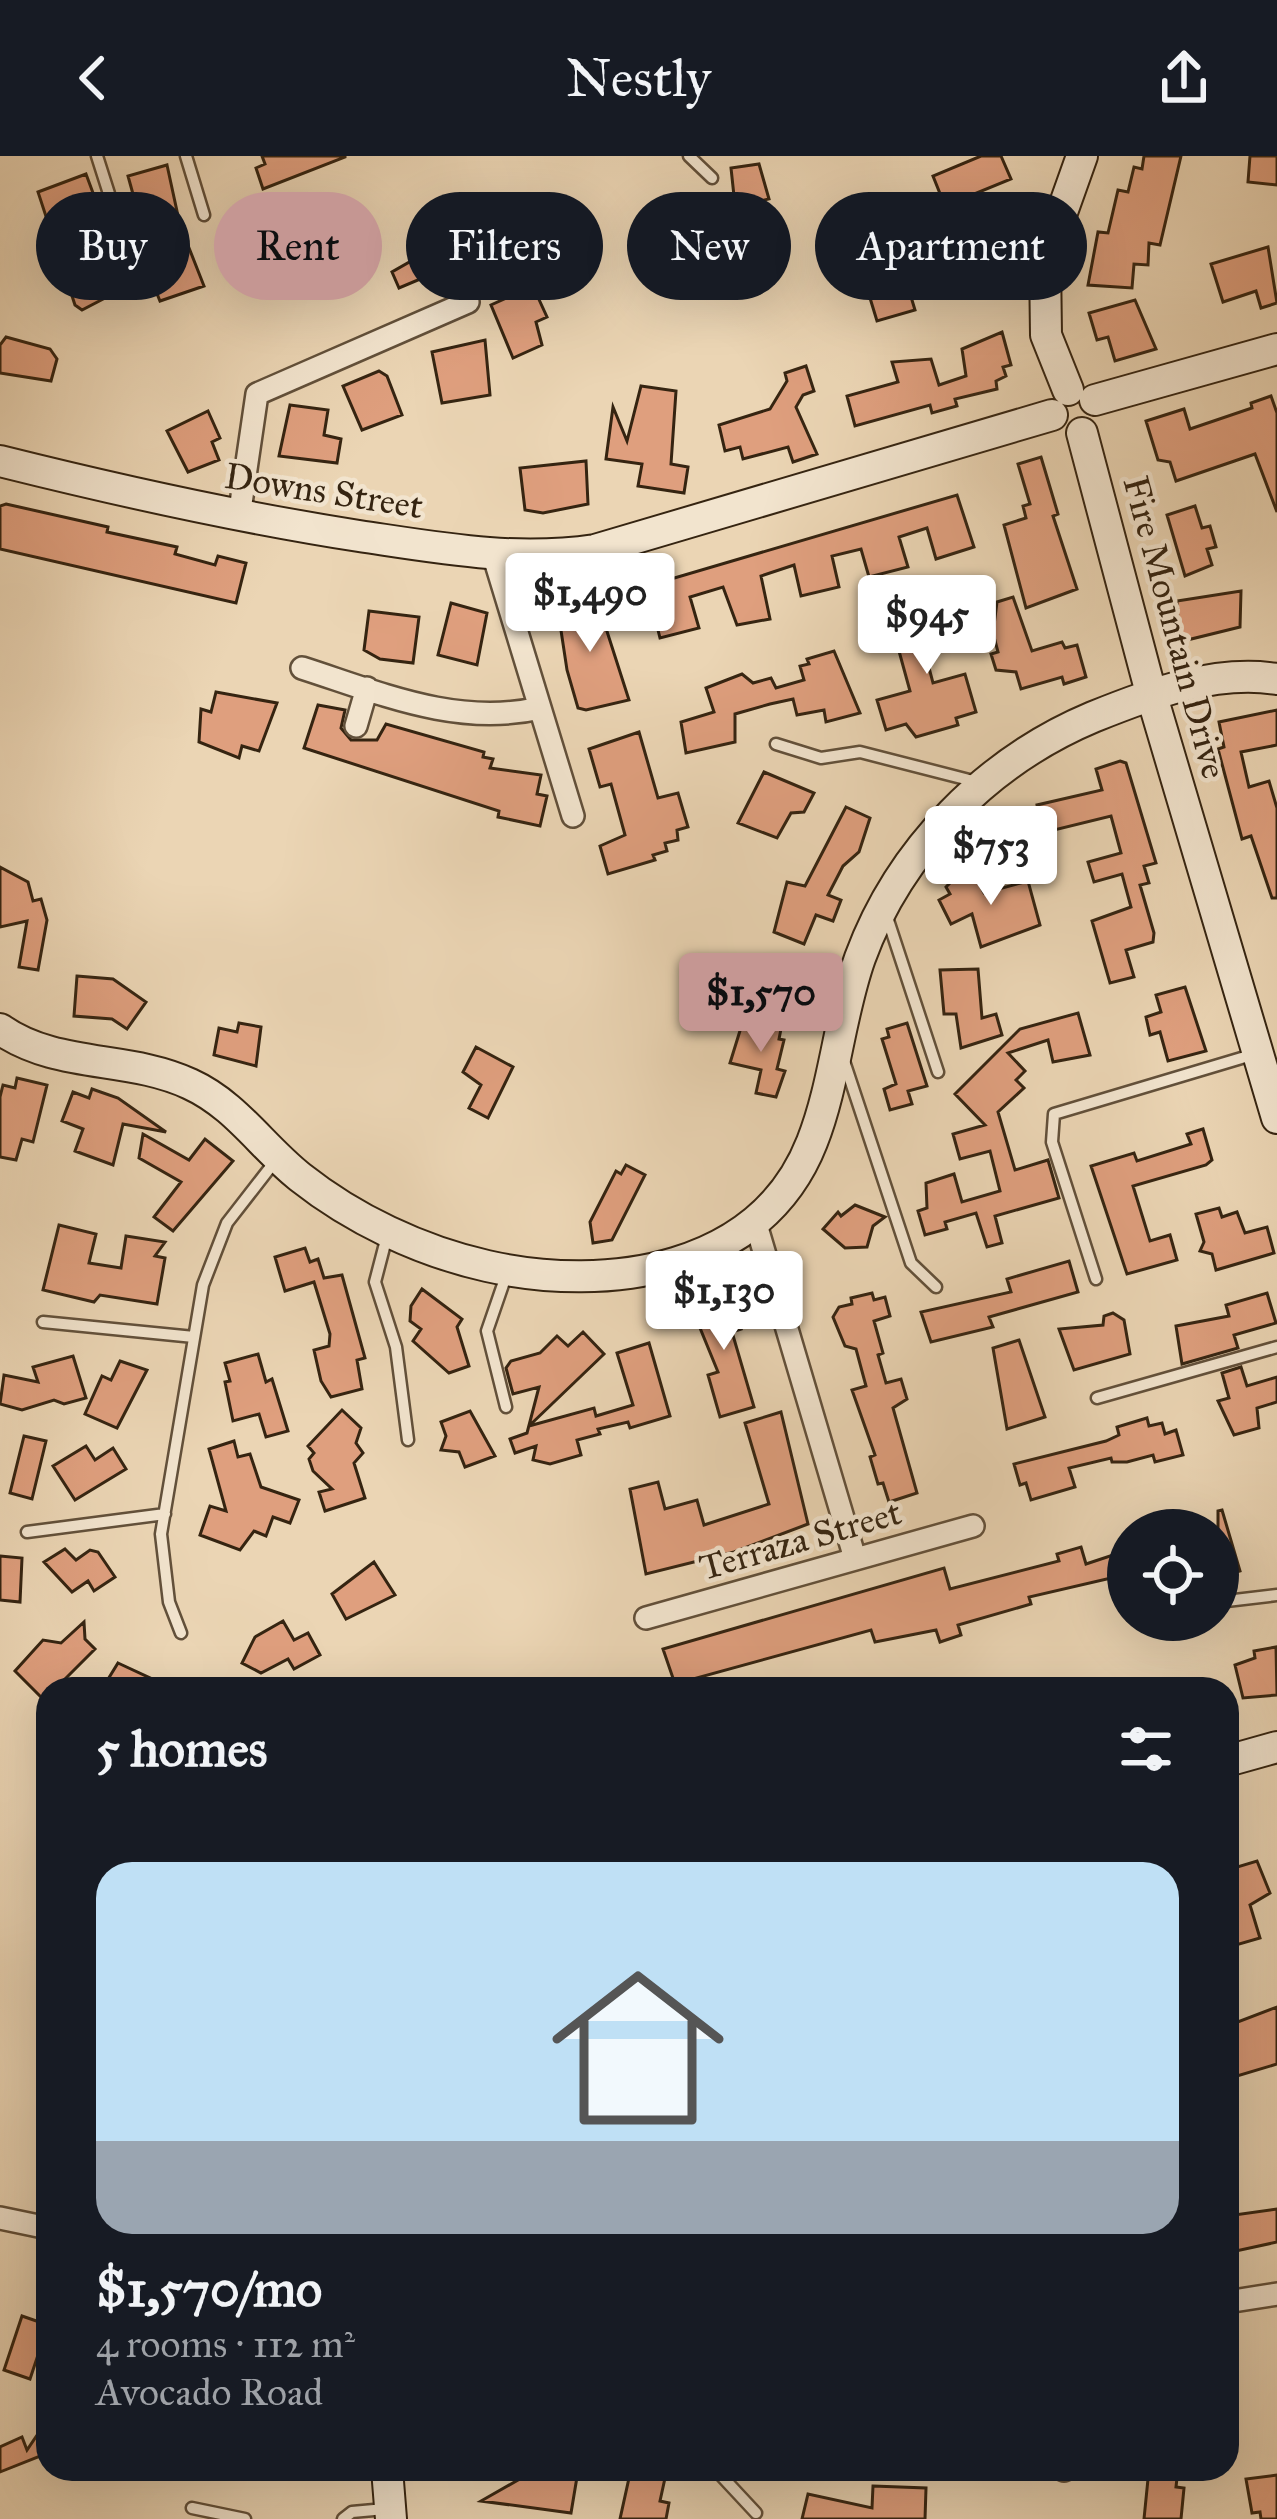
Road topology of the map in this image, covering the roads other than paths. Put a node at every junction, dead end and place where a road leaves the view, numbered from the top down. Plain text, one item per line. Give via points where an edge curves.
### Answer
1 (97, 156) edge
2 (186, 156) edge
3 (689, 156) edge
4 (1082, 156) edge
5 (712, 178) dead end
6 (108, 192) edge
7 (204, 214) dead end
8 (468, 302) dead end
9 (1277, 349) edge
10 (1072, 401) junction
11 (0, 461) edge
12 (239, 517) junction
13 (494, 556) junction
14 (302, 668) dead end
15 (1277, 679) edge
16 (367, 688) junction
17 (1151, 693) junction
18 (539, 708) junction
19 (356, 726) dead end
20 (776, 744) dead end
21 (980, 783) junction
22 (573, 816) dead end
23 (884, 908) junction
24 (0, 1029) edge
25 (838, 1044) junction
26 (1258, 1053) junction
27 (938, 1072) dead end
28 (1277, 1118) edge
29 (278, 1157) junction
30 (755, 1221) junction
31 (388, 1233) junction
32 (508, 1270) junction
33 (1096, 1279) dead end
34 (936, 1287) dead end
35 (43, 1322) dead end
36 (194, 1337) junction
37 (1277, 1347) edge
38 (1096, 1398) dead end
39 (506, 1407) dead end
40 (408, 1440) dead end
41 (165, 1514) junction
42 (973, 1526) dead end
43 (27, 1532) dead end
44 (854, 1555) junction
45 (1277, 1595) edge
46 (1239, 1600) edge
47 (646, 1618) dead end
48 (181, 1633) dead end
49 (1277, 1747) edge
50 (1239, 1758) edge
51 (0, 2218) edge
52 (36, 2226) edge
53 (1277, 2294) edge
54 (1239, 2300) edge
55 (388, 2481) edge
56 (726, 2481) edge
57 (192, 2508) dead end
58 (756, 2513) dead end
59 (390, 2514) edge
60 (245, 2519) edge
61 (344, 2519) edge

1 - 6 lane
2 - 7 lane
3 - 5 lane
4 - 10 main road via 1045,260 1046,335
8 - 12 street via 257,394
9 - 10 main road, Downs Street
10 - 13 main road, Downs Street via 596,550
10 - 17 main road, Fire Mountain Drive via 1060,428 1082,433
11 - 12 main road, Downs Street
12 - 13 main road, Downs Street
13 - 18 street
14 - 16 street
15 - 17 main road via 1250,674
16 - 18 street via 453,713 497,718
16 - 19 street
17 - 21 main road via 1041,739
17 - 26 main road, Fire Mountain Drive
18 - 22 street
20 - 21 lane via 821,758 860,752
21 - 23 main road
23 - 25 main road via 860,957
23 - 27 lane
24 - 29 main road via 66,1058 189,1083 237,1113
25 - 30 main road via 812,1144
25 - 34 lane via 911,1263
26 - 28 main road, Fire Mountain Drive
26 - 33 lane via 1054,1114 1052,1142
29 - 31 main road
29 - 36 lane via 226,1223
30 - 32 main road via 712,1252 641,1274 557,1278
30 - 44 street
31 - 32 main road
31 - 40 lane via 376,1282 396,1347
32 - 39 lane via 487,1331
35 - 36 lane
36 - 41 lane
37 - 38 lane
41 - 43 lane
41 - 48 lane via 169,1603
42 - 44 street, Terraza Street
44 - 47 street, Terraza Street
45 - 46 lane
49 - 50 main road
51 - 52 street
53 - 54 street
55 - 59 main road
56 - 58 lane
57 - 60 lane
59 - 61 lane via 352,2512

